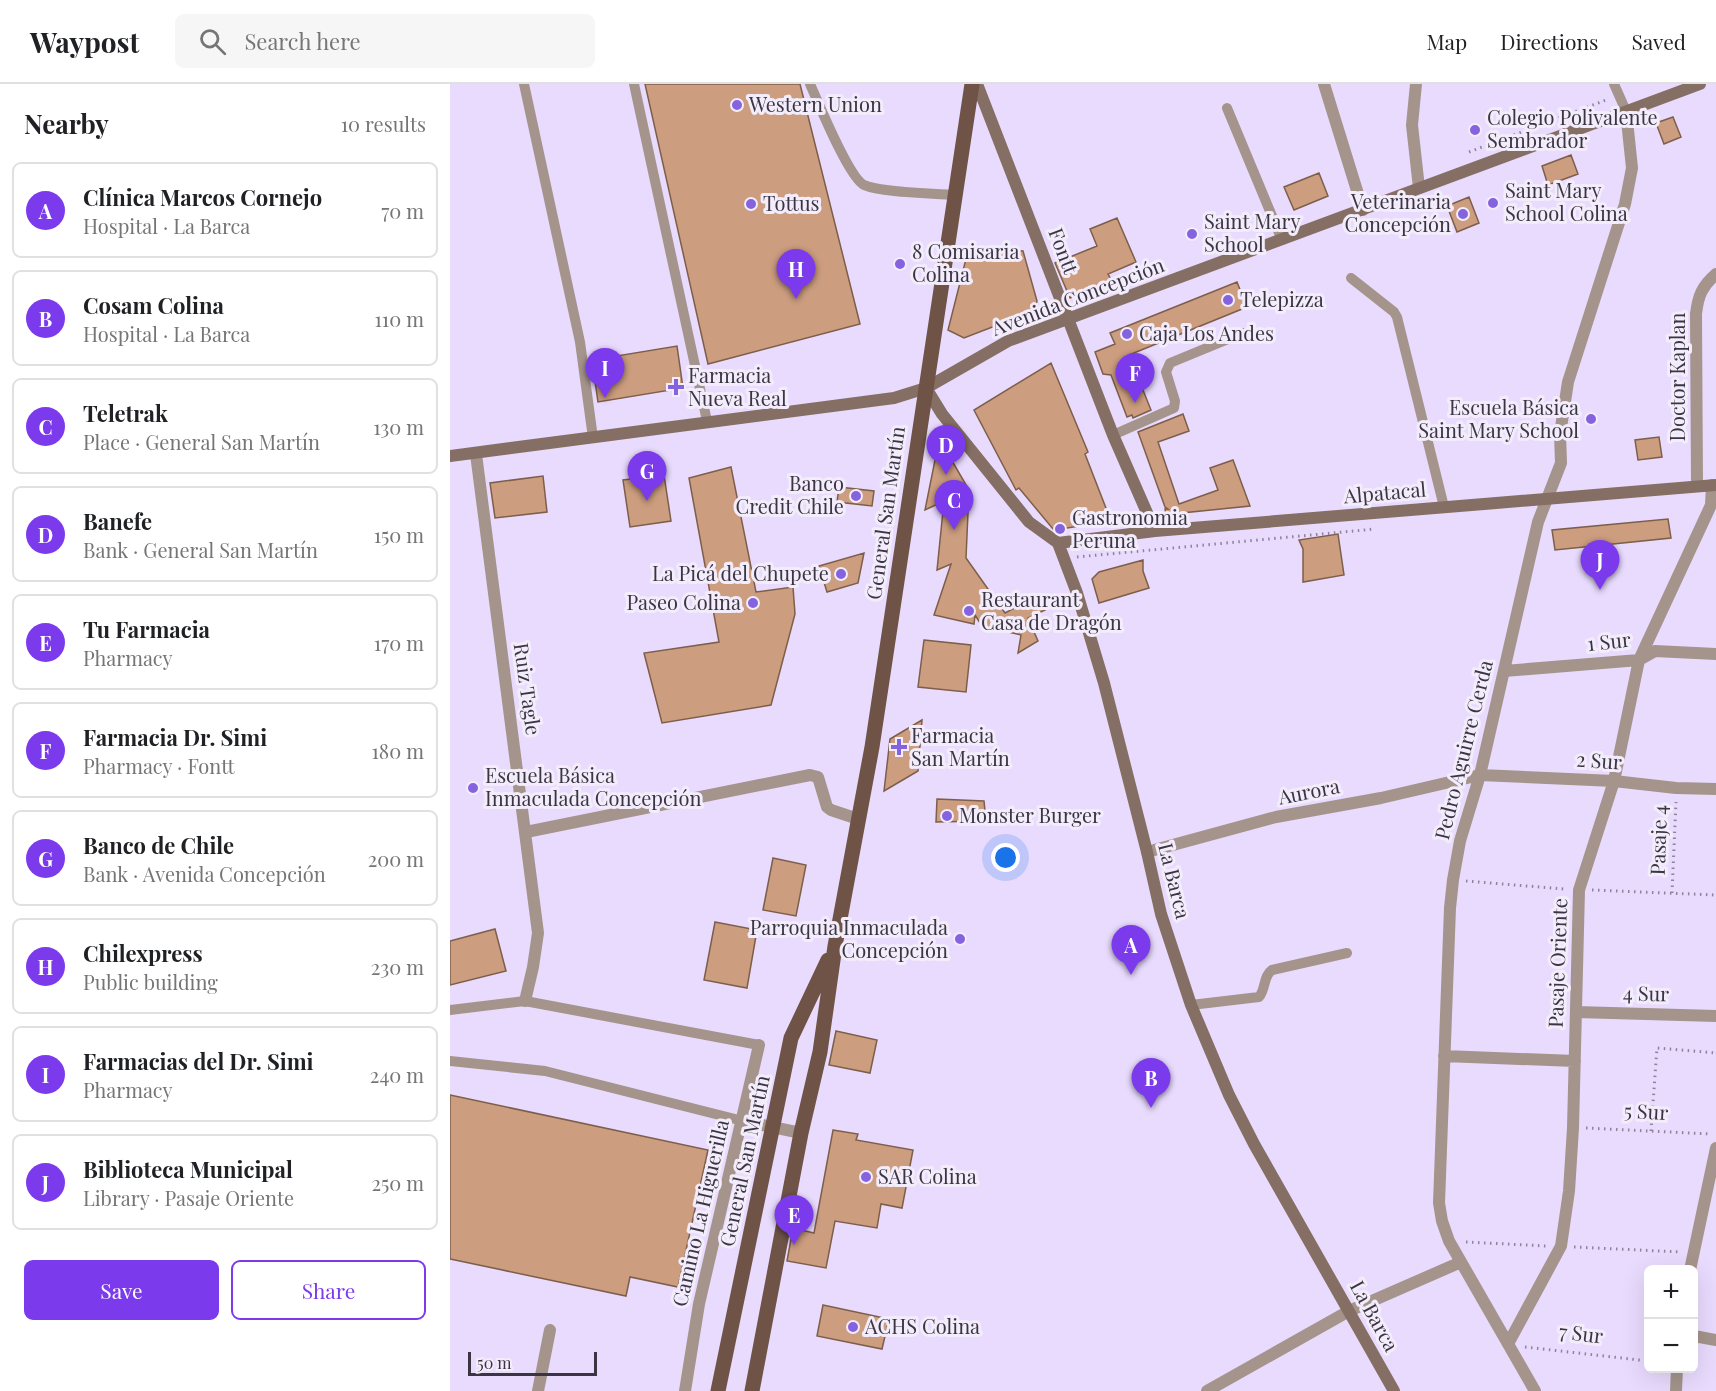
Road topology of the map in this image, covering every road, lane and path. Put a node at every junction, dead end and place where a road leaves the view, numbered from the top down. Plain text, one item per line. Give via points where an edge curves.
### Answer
1 (524, 84) edge
2 (634, 84) edge
3 (810, 84) edge
4 (972, 84) edge
5 (977, 84) edge
6 (1324, 84) edge
7 (1416, 84) edge
8 (1614, 84) edge
9 (1698, 84) edge
10 (1227, 108) dead end
11 (1626, 111) junction
12 (1419, 188) junction
13 (955, 195) junction
14 (1363, 210) junction
15 (1282, 240) junction
16 (1716, 274) edge
17 (1351, 278) dead end
18 (1069, 319) junction
19 (1243, 333) dead end
20 (926, 388) junction
21 (707, 422) junction
22 (1113, 435) junction
23 (593, 438) junction
24 (476, 454) junction
25 (450, 456) edge
26 (1714, 485) edge
27 (1697, 486) junction
28 (1547, 499) junction
29 (1444, 507) junction
30 (1155, 531) junction
31 (1058, 543) junction
32 (1716, 654) edge
33 (1639, 660) junction
34 (1504, 671) junction
35 (1480, 775) junction
36 (1614, 781) junction
37 (1676, 788) junction
38 (1716, 789) edge
39 (858, 819) junction
40 (526, 832) junction
41 (1147, 852) junction
42 (1672, 893) dead end
43 (835, 946) junction
44 (1347, 953) dead end
45 (525, 1001) junction
46 (1191, 1005) junction
47 (450, 1010) edge
48 (1575, 1012) junction
49 (1716, 1016) edge
50 (759, 1045) joint
51 (1716, 1053) edge
52 (1444, 1056) junction
53 (450, 1061) edge
54 (1575, 1061) junction
55 (743, 1121) junction
56 (774, 1127) junction
57 (1573, 1128) junction
58 (1651, 1131) junction
59 (801, 1132) junction
60 (1716, 1135) edge
61 (1716, 1148) edge
62 (1461, 1262) junction
63 (1691, 1265) edge
64 (1349, 1311) junction
65 (550, 1330) dead end
66 (1698, 1337) edge
67 (1716, 1340) edge
68 (1508, 1344) junction
69 (1644, 1361) edge
70 (1677, 1373) edge
71 (538, 1391) edge
72 (685, 1391) edge
73 (718, 1391) edge
74 (752, 1391) edge
75 (1207, 1391) edge
76 (1394, 1391) edge
77 (1535, 1391) edge
78 (1676, 1391) edge

1 - 23 lane via 580,342
2 - 21 lane
3 - 13 lane via 849,169 862,184
4 - 13 main road, General San Martín
5 - 18 main road, Fontt
6 - 14 street
7 - 12 street via 1412,125
8 - 11 lane
9 - 11 main road, Avenida Concepción
10 - 15 lane
11 - 12 main road, Avenida Concepción
11 - 28 street, Pedro Aguirre Cerda via 1632,168 1625,204 1568,382 1560,434 1561,463
12 - 14 main road, Avenida Concepción
13 - 20 main road, General San Martín
14 - 15 main road, Avenida Concepción
15 - 18 main road, Avenida Concepción
16 - 27 street, Doctor Kaplan via 1698,296 1696,314
17 - 29 lane via 1397,317
18 - 20 main road, Avenida Concepción via 1008,341
18 - 22 main road, Fontt
19 - 22 lane via 1170,363 1166,372 1174,408
20 - 21 main road, Avenida Concepción via 894,398
20 - 31 main road via 942,414 1029,522
20 - 39 main road, General San Martín
21 - 23 main road, Avenida Concepción
22 - 30 main road, Fontt
23 - 24 main road, Avenida Concepción
24 - 25 main road, Avenida Concepción
24 - 40 street, Ruiz Tagle
26 - 27 main road, Alpatacal
26 - 33 street, Pasaje Oriente via 1710,505
27 - 28 main road, Alpatacal
28 - 29 main road, Alpatacal
28 - 34 street, Pedro Aguirre Cerda via 1538,522
29 - 30 main road, Alpatacal
30 - 31 main road, Alpatacal
31 - 41 main road, La Barca via 1100,672
32 - 33 street, 1 Sur via 1655,651
33 - 34 street, 1 Sur
33 - 36 street, Pasaje Oriente
34 - 35 street, Pedro Aguirre Cerda
35 - 36 street, 2 Sur
35 - 41 street, Aurora via 1276,817
35 - 52 street, Pedro Aguirre Cerda via 1453,880
36 - 37 street, 2 Sur
36 - 48 street, Pasaje Oriente via 1579,890
37 - 38 street, 2 Sur
37 - 42 path, Pasaje 4
39 - 40 street via 827,807 818,777 810,775
39 - 43 main road, General San Martín
40 - 45 street, Ruiz Tagle via 538,933
41 - 46 main road, La Barca via 1161,914
43 - 56 main road, General San Martín via 792,1038
43 - 59 main road, General San Martín via 820,1052
44 - 46 lane via 1272,970 1259,997
45 - 47 lane
45 - 50 lane
46 - 64 main road, La Barca via 1254,1144
48 - 49 street, 4 Sur
48 - 54 street, Pasaje Oriente
50 - 55 street, Camino La Higuerilla
51 - 58 path via 1657,1048
52 - 54 street
52 - 62 street, Pedro Aguirre Cerda via 1439,1203 1449,1241
53 - 55 lane via 545,1071
54 - 57 street, Pasaje Oriente
55 - 56 street
55 - 72 street, Camino La Higuerilla via 699,1304
56 - 59 street
56 - 73 main road, General San Martín
57 - 58 path, 5 Sur
57 - 68 street, Pasaje Oriente via 1561,1246
58 - 60 path, 5 Sur
59 - 74 main road, General San Martín
61 - 63 street
62 - 64 street
62 - 68 street, Pedro Aguirre Cerda
64 - 75 street
64 - 76 main road, La Barca
65 - 71 street
66 - 67 street
68 - 69 path, 7 Sur
68 - 77 street, Pedro Aguirre Cerda
70 - 78 street

